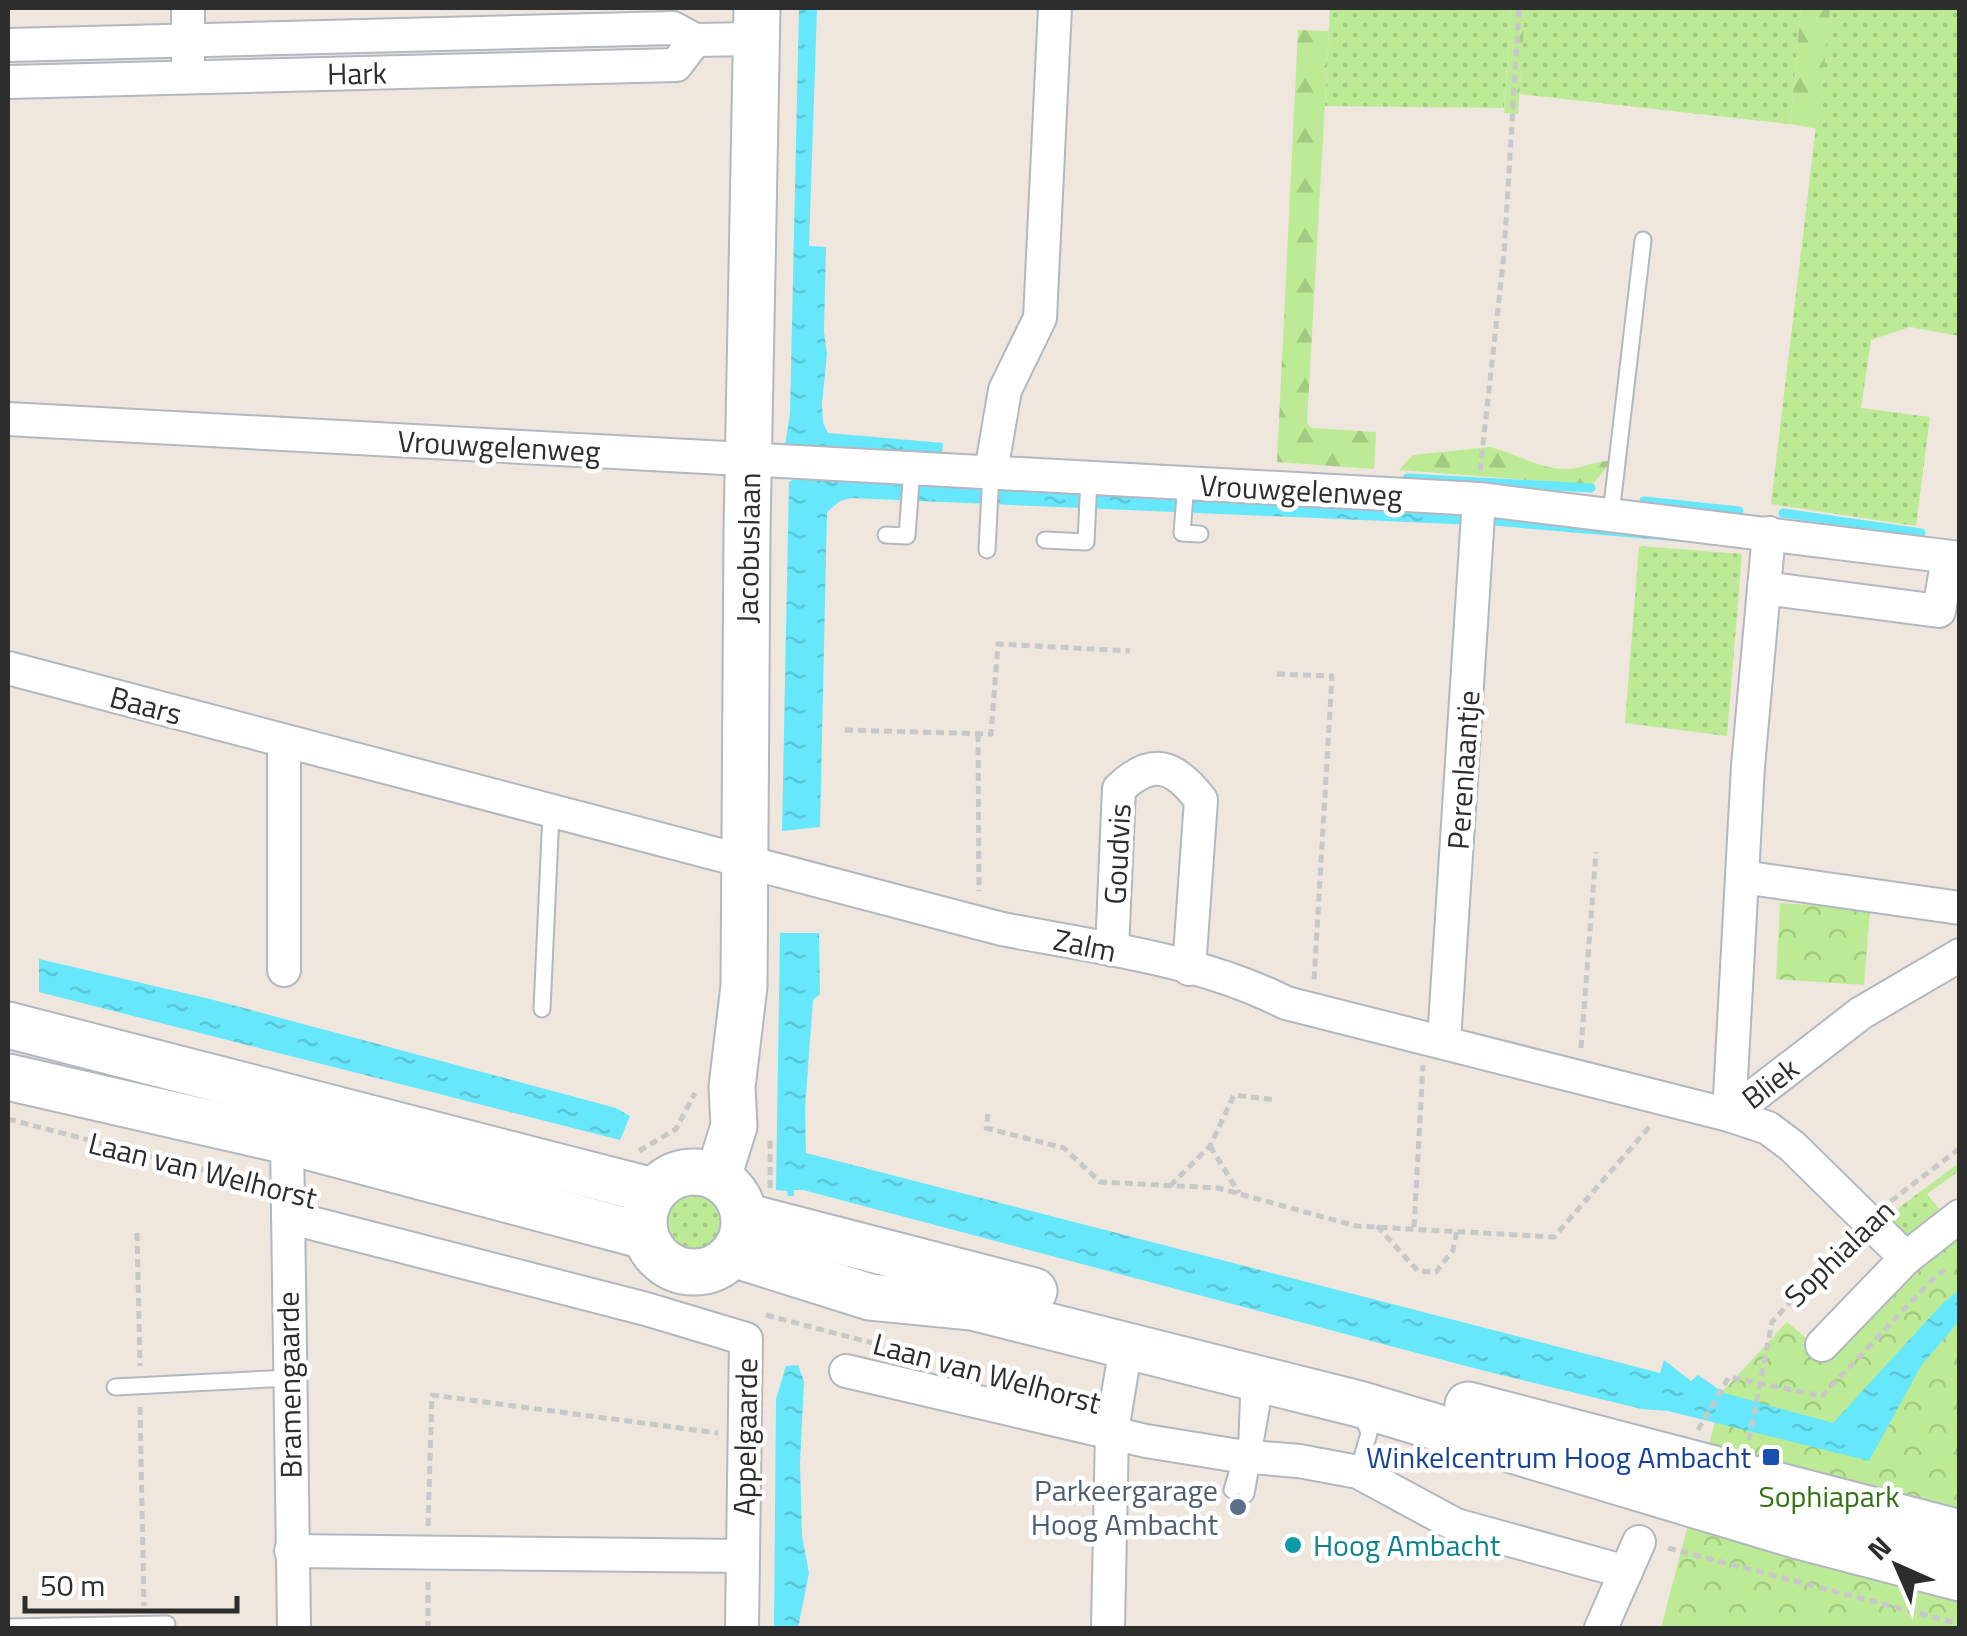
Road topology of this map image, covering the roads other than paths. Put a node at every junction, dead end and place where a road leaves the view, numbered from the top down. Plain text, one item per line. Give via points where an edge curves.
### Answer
1 (188, 8) edge
2 (1054, 8) edge
3 (444, 22) edge
4 (756, 23) edge
5 (696, 24) edge
6 (189, 41) junction
7 (8, 44) edge
8 (444, 71) junction
9 (188, 77) junction
10 (8, 82) edge
11 (1643, 240) dead end
12 (8, 420) edge
13 (750, 461) junction
14 (912, 473) junction
15 (991, 478) junction
16 (1089, 483) junction
17 (1185, 488) junction
18 (1479, 503) junction
19 (1610, 514) junction
20 (1769, 533) junction
21 (1200, 534) dead end
22 (886, 536) dead end
23 (1045, 540) dead end
24 (987, 550) dead end
25 (1954, 558) edge
26 (1764, 588) junction
27 (8, 668) edge
28 (284, 742) junction
29 (552, 813) junction
30 (744, 860) junction
31 (1742, 877) junction
32 (1960, 908) edge
33 (1112, 950) junction
34 (1960, 955) edge
35 (1189, 968) junction
36 (284, 970) dead end
37 (542, 1009) dead end
38 (8, 1025) edge
39 (1434, 1038) junction
40 (8, 1077) edge
41 (1729, 1115) junction
42 (287, 1141) junction
43 (687, 1180) junction
44 (287, 1205) junction
45 (1960, 1216) edge
46 (739, 1235) junction
47 (645, 1236) junction
48 (1906, 1258) junction
49 (1126, 1346) junction
50 (1822, 1346) dead end
51 (846, 1372) dead end
52 (288, 1378) junction
53 (1259, 1380) junction
54 (116, 1387) dead end
55 (1376, 1418) junction
56 (1112, 1431) junction
57 (1246, 1457) junction
58 (1358, 1472) junction
59 (1239, 1492) dead end
60 (1960, 1534) edge
61 (292, 1550) junction
62 (1643, 1554) junction
63 (743, 1556) junction
64 (1960, 1578) edge
65 (167, 1624) dead end
66 (8, 1628) edge
67 (294, 1628) edge
68 (742, 1628) edge
69 (1108, 1628) edge
70 (1600, 1628) edge
71 (1623, 1628) edge

1 - 6 street
2 - 15 street via 1040,318 1005,390
3 - 5 street, Hark
3 - 6 street, Hark
3 - 8 street
4 - 5 street, Hark
4 - 13 main road, Jacobuslaan
5 - 8 street, Hark via 676,65
6 - 7 street, Hark
6 - 9 street
8 - 9 street, Hark
9 - 10 street, Hark
11 - 19 lane
12 - 13 street, Vrouwgelenweg
13 - 14 street, Vrouwgelenweg
13 - 30 main road, Jacobuslaan
14 - 15 street, Vrouwgelenweg
14 - 22 lane via 907,536
15 - 16 street, Vrouwgelenweg
15 - 24 lane
16 - 17 street, Vrouwgelenweg
16 - 23 lane via 1086,542
17 - 18 street, Vrouwgelenweg
17 - 21 lane via 1182,533
18 - 19 street, Vrouwgelenweg
18 - 39 street, Perenlaantje
19 - 20 street, Vrouwgelenweg
20 - 25 street, Vrouwgelenweg
20 - 26 street, Bliek
25 - 26 street, Vrouwgelenweg via 1939,611
26 - 31 street, Bliek
27 - 28 street, Baars
28 - 29 street, Baars
28 - 36 street
29 - 30 street, Baars
29 - 37 lane
30 - 33 street, Zalm via 979,923
30 - 43 main road, Jacobuslaan via 734,1126
31 - 32 street
31 - 41 street, Bliek
33 - 35 street, Zalm
33 - 35 street, Goudvis via 1119,789 1136,772 1159,767 1184,776 1202,800
34 - 41 street, Bliek via 1862,1014
35 - 39 street, Zalm via 1247,983 1286,1003
38 - 43 main road
39 - 41 street, Zalm
40 - 42 main road, Laan van Welhorst
41 - 48 street, Zalm via 1768,1128
42 - 44 street, Bramengaarde
42 - 47 main road, Laan van Welhorst
43 - 46 main road via 738,1198
43 - 47 main road via 644,1213
44 - 52 street, Bramengaarde
44 - 63 street, Appelgaarde via 746,1339
45 - 48 street, Sophialaan
46 - 47 main road via 716,1268 684,1272 664,1263
46 - 49 main road, Laan van Welhorst via 870,1297 972,1307
46 - 60 main road
48 - 50 street, Sophialaan
49 - 53 main road, Laan van Welhorst
49 - 56 street
51 - 56 street
52 - 54 lane
52 - 61 street, Bramengaarde
53 - 55 main road, Laan van Welhorst
53 - 57 lane
55 - 58 lane
55 - 64 main road, Laan van Welhorst
56 - 57 street
56 - 69 street
57 - 58 street
57 - 59 lane
58 - 62 street via 1456,1525
61 - 63 street, Appelgaarde
61 - 67 street, Bramengaarde
62 - 70 street
62 - 71 street
63 - 68 street
65 - 66 lane

